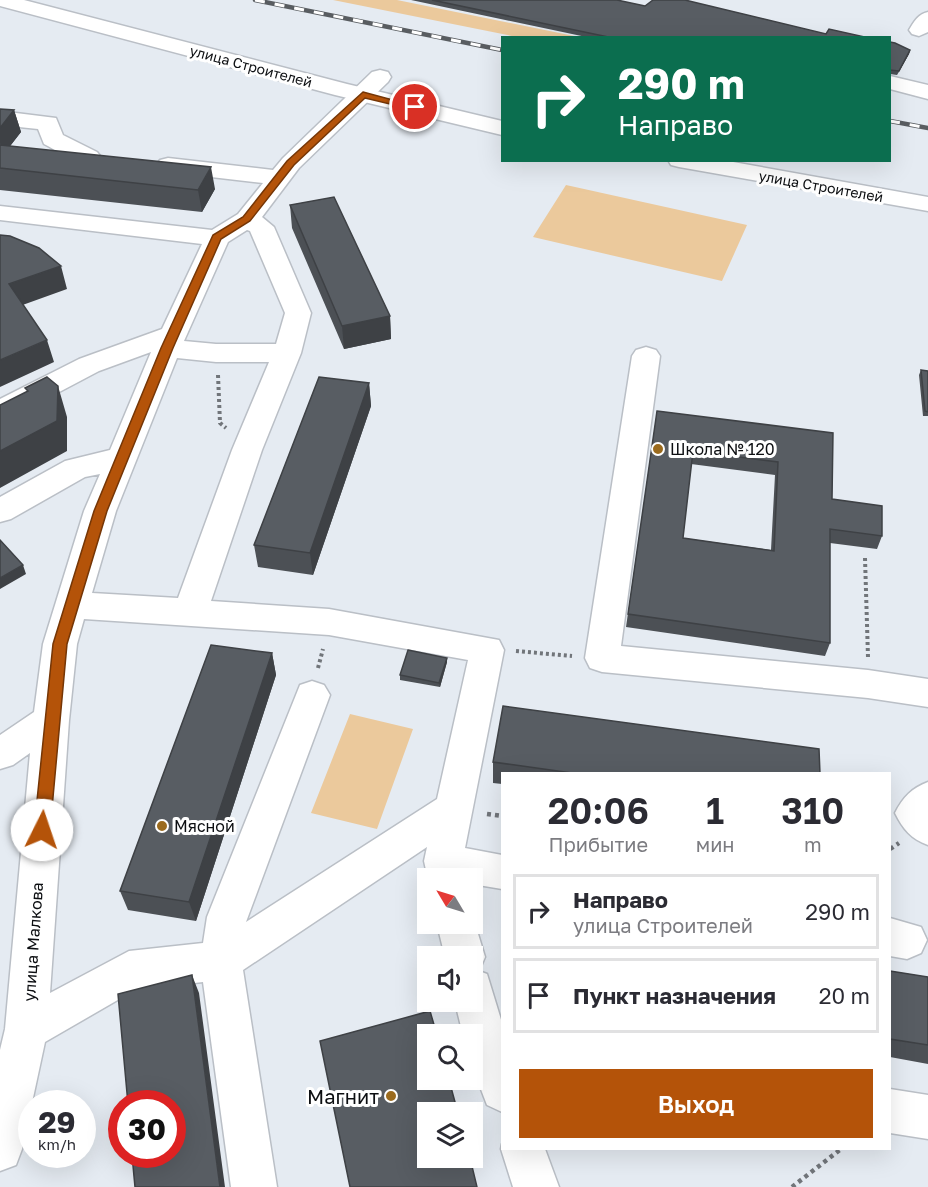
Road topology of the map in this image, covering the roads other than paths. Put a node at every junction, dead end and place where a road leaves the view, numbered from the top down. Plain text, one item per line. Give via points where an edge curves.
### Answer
1 (0, 0) edge
2 (75, 0) edge
3 (188, 29) dead end
4 (218, 36) dead end
5 (329, 65) dead end
6 (376, 82) junction
7 (891, 83) edge
8 (928, 92) edge
9 (0, 118) edge
10 (501, 128) edge
11 (58, 154) edge
12 (690, 162) edge
13 (817, 162) edge
14 (145, 163) edge
15 (886, 174) dead end
16 (277, 178) junction
17 (928, 204) edge
18 (0, 213) edge
19 (247, 219) junction
20 (217, 238) junction
21 (170, 342) junction
22 (287, 353) junction
23 (646, 356) dead end
24 (0, 411) edge
25 (122, 458) junction
26 (0, 511) edge
27 (71, 605) junction
28 (190, 612) junction
29 (928, 693) edge
30 (312, 695) road end
31 (51, 720) junction
32 (0, 754) edge
33 (928, 798) edge
34 (454, 808) junction
35 (928, 828) edge
36 (445, 868) edge
37 (483, 871) edge
38 (501, 872) edge
39 (221, 961) junction
40 (482, 1012) edge
41 (26, 1029) junction
42 (495, 1046) edge
43 (501, 1084) edge
44 (7, 1086) edge
45 (891, 1111) edge
46 (928, 1117) edge
47 (0, 1149) edge
48 (523, 1150) edge
49 (254, 1187) edge
50 (536, 1187) edge

1 - 6 main road, улица Строителей
2 - 3 main road, улица Строителей
4 - 5 main road, улица Строителей
6 - 10 main road, улица Строителей
6 - 16 main road
7 - 8 main road
9 - 11 main road via 48,123 52,139 100,158
12 - 17 main road, улица Строителей
13 - 15 main road, улица Строителей
14 - 16 main road
16 - 19 main road
18 - 20 main road
19 - 20 main road
19 - 22 main road via 261,227 298,313
20 - 21 main road, улица Малкова
21 - 22 main road via 216,353
21 - 24 main road via 89,365
21 - 25 main road, улица Малкова
22 - 28 main road via 247,450
23 - 29 main road via 602,658
25 - 26 main road via 76,469
25 - 27 main road, улица Малкова via 100,511
27 - 28 main road
27 - 31 main road, улица Малкова via 60,644
28 - 34 main road via 329,622 487,650
30 - 39 main road via 227,917
31 - 32 main road
31 - 41 main road, улица Малкова
33 - 35 main road via 914,813
34 - 36 main road
34 - 39 main road
37 - 38 main road
39 - 41 main road via 129,971
39 - 49 main road
40 - 42 main road
41 - 44 main road, улица Малкова
42 - 43 main road
44 - 47 main road, улица Малкова
45 - 46 main road
48 - 50 main road

